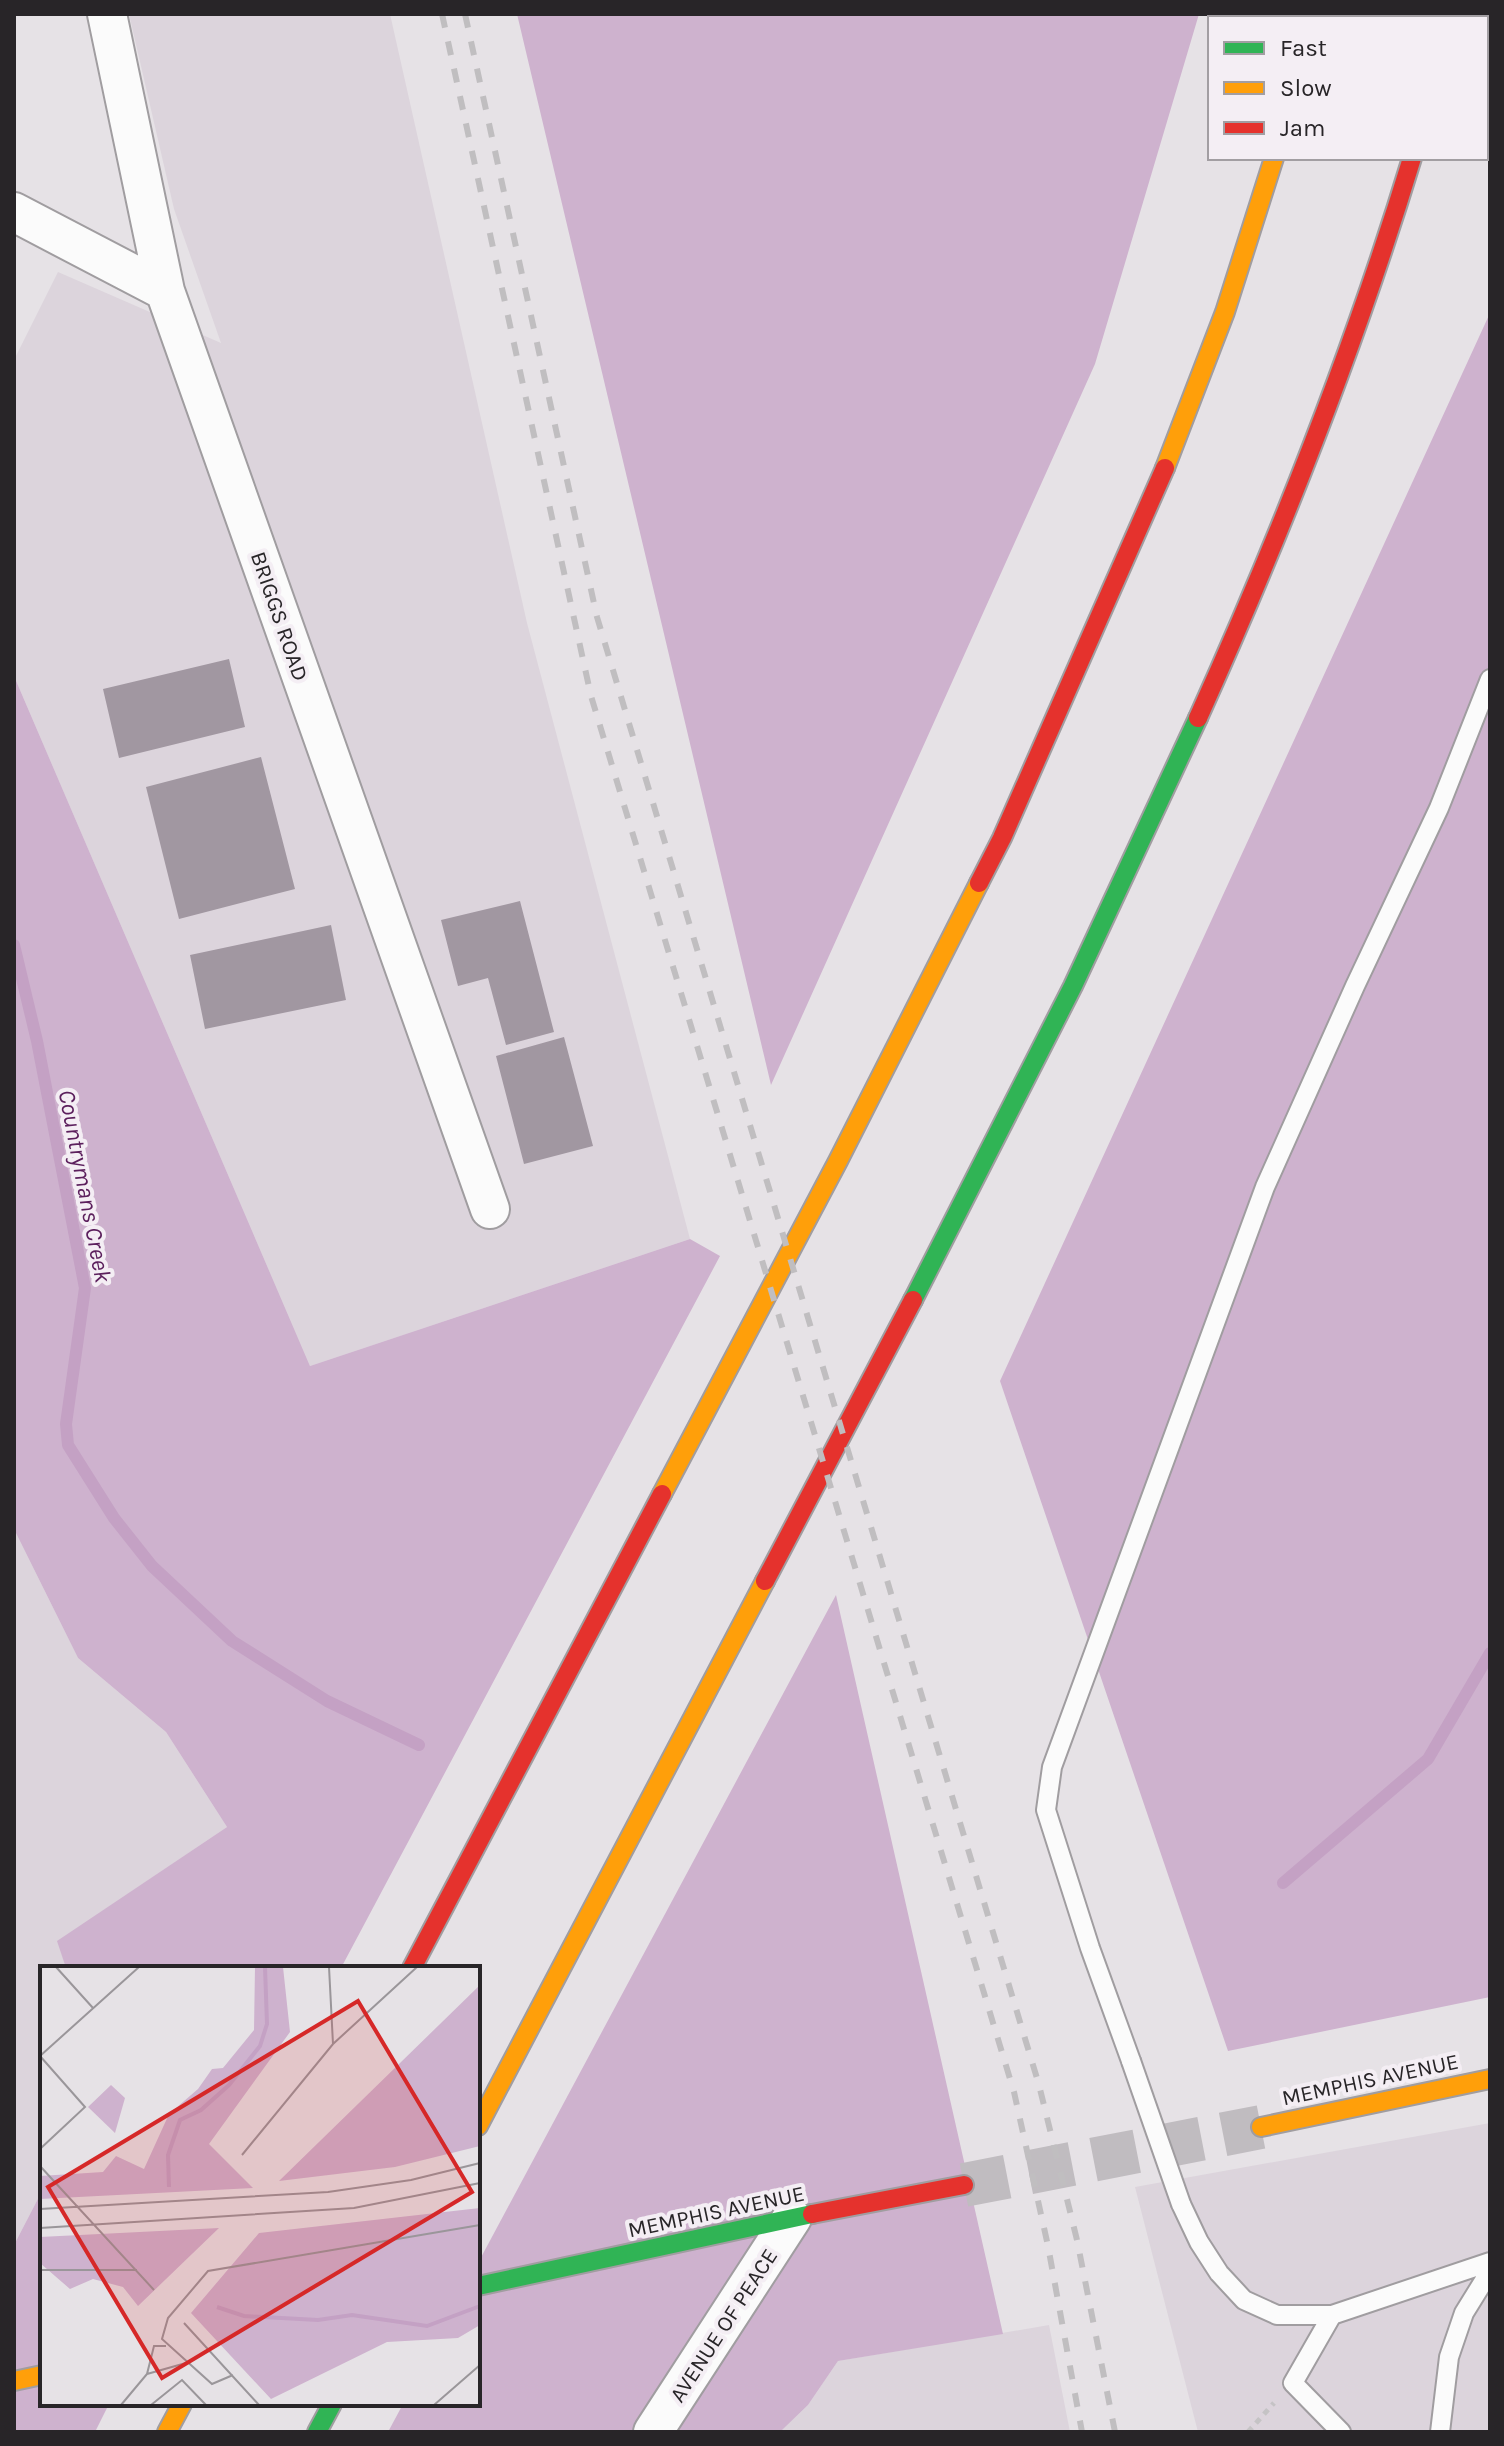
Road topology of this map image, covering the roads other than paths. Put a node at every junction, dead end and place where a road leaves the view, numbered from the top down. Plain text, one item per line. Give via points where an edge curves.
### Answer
1 (107, 14) edge
2 (1273, 160) edge
3 (1411, 160) edge
4 (14, 212) edge
5 (165, 291) junction
6 (1490, 679) edge
7 (490, 1209) dead end
8 (413, 1966) edge
9 (1490, 2079) edge
10 (480, 2122) edge
11 (1261, 2127) tunnel mouth
12 (964, 2185) tunnel mouth
13 (792, 2218) junction
14 (1490, 2262) edge
15 (1490, 2271) edge
16 (480, 2286) edge
17 (1332, 2315) junction
18 (40, 2375) edge
19 (14, 2381) edge
20 (181, 2406) edge
21 (331, 2406) edge
22 (167, 2432) edge
23 (317, 2432) edge
24 (653, 2432) edge
25 (1341, 2432) edge
26 (1440, 2432) edge

1 - 5 street, BRIGGS ROAD
2 - 8 main road via 1225,312 1156,491 1002,838
3 - 10 main road via 1271,554 1091,951
4 - 5 street
5 - 7 street, BRIGGS ROAD
6 - 17 lane, bridge via 1439,808 1265,1187 1052,1767 1046,1810 1181,2204 1212,2263 1244,2300 1277,2315
9 - 11 main road, MEMPHIS AVENUE
12 - 13 main road, MEMPHIS AVENUE
13 - 16 main road, MEMPHIS AVENUE
13 - 24 street, AVENUE OF PEACE
14 - 17 lane
15 - 26 lane via 1464,2313 1449,2357
17 - 25 lane via 1293,2383
18 - 19 main road
20 - 22 main road
21 - 23 main road

